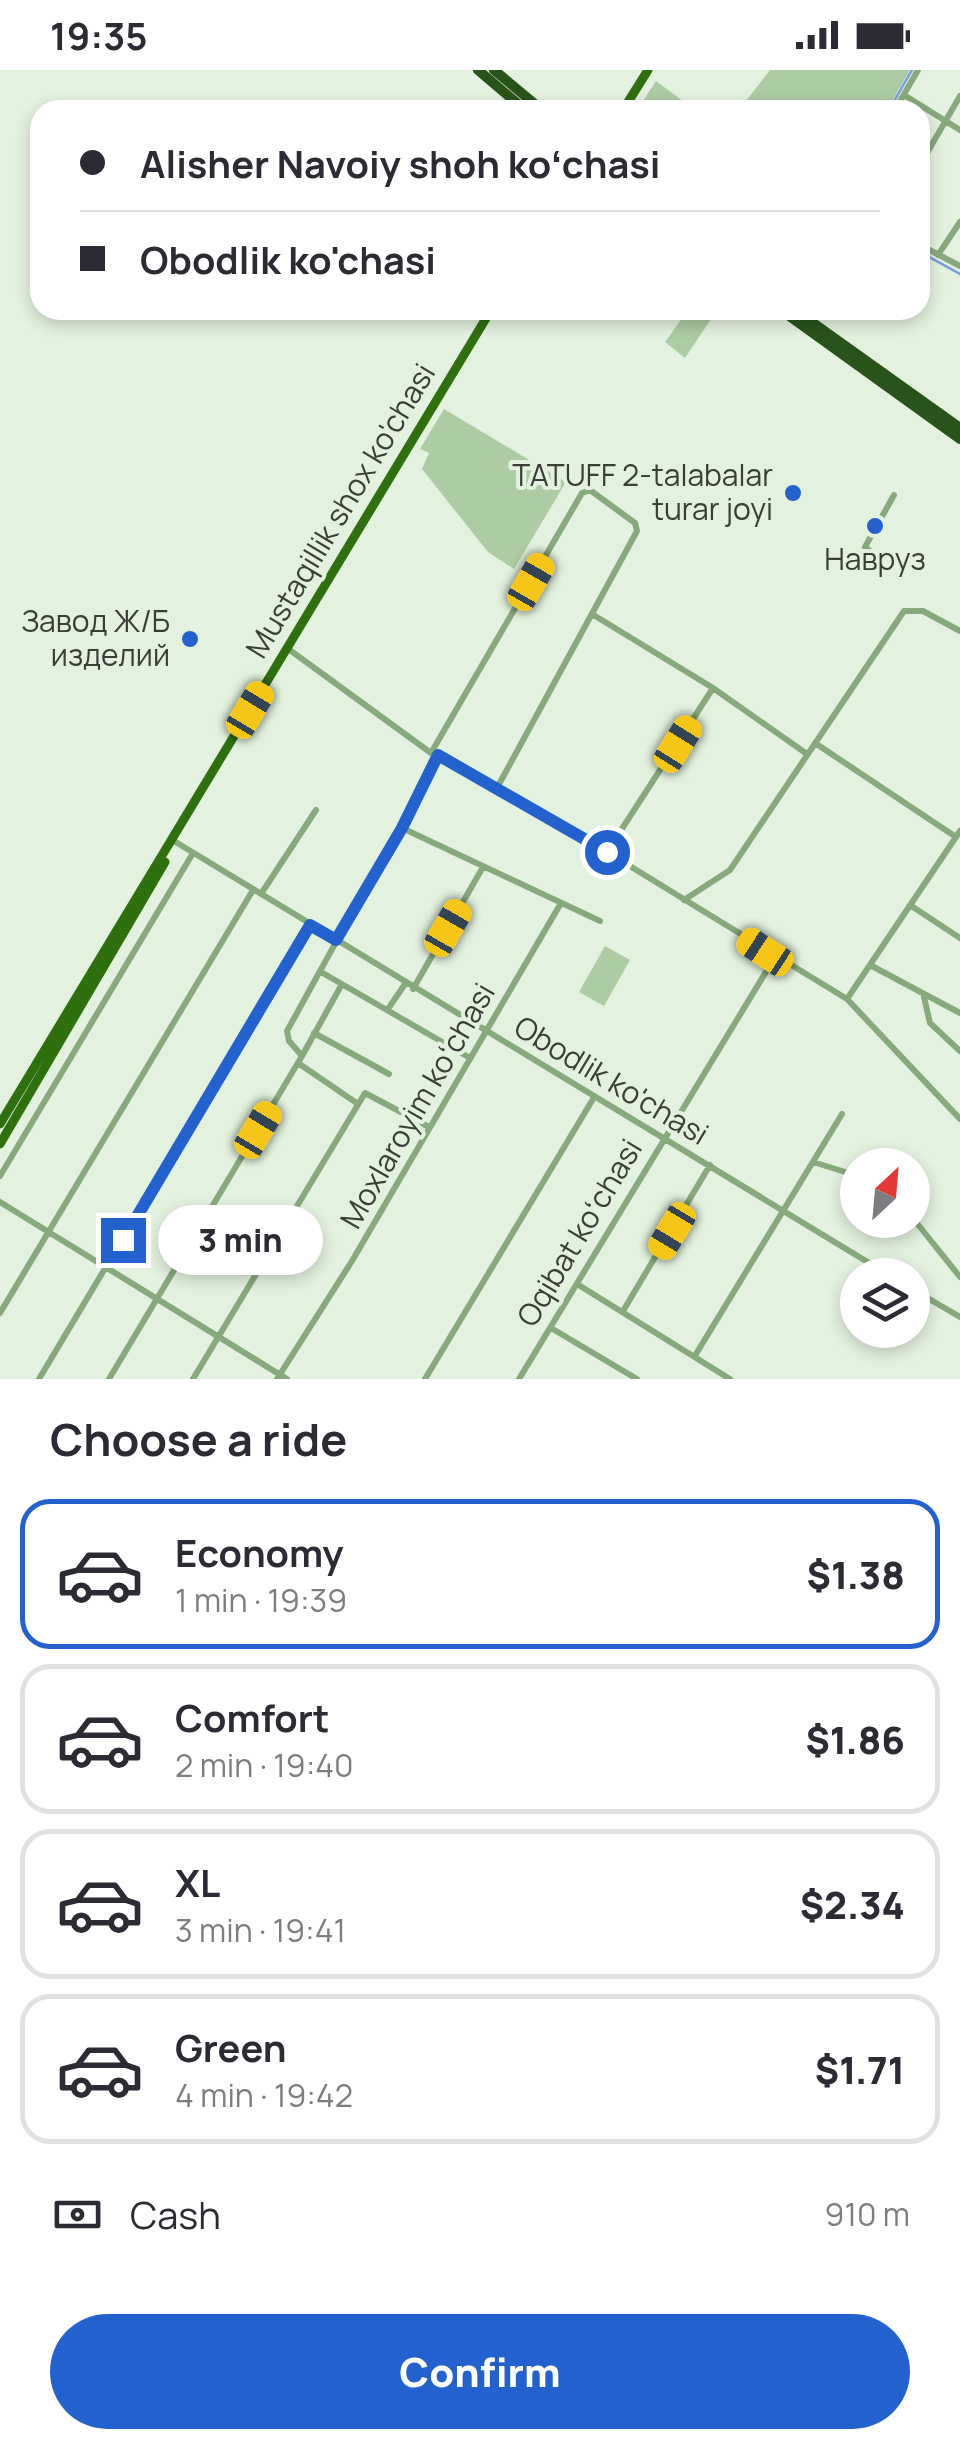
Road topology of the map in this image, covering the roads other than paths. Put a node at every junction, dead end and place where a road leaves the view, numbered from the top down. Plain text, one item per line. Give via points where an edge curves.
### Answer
1 (478, 70) edge
2 (494, 70) edge
3 (648, 70) edge
4 (918, 70) edge
5 (904, 95) junction
6 (960, 96) edge
7 (513, 100) edge
8 (530, 100) edge
9 (628, 100) edge
10 (901, 100) edge
11 (912, 100) edge
12 (930, 111) edge
13 (946, 121) junction
14 (960, 130) edge
15 (930, 148) edge
16 (960, 222) edge
17 (930, 251) edge
18 (938, 255) junction
19 (960, 266) edge
20 (484, 320) edge
21 (795, 320) edge
22 (810, 320) edge
23 (960, 428) edge
24 (960, 440) edge
25 (894, 495) dead end
26 (874, 555) dead end
27 (592, 614) junction
28 (960, 631) edge
29 (287, 648) junction
30 (713, 688) junction
31 (815, 743) junction
32 (435, 754) junction
33 (807, 754) junction
34 (497, 788) junction
35 (316, 810) dead end
36 (402, 828) junction
37 (958, 834) edge
38 (174, 841) junction
39 (607, 852) junction
40 (194, 853) junction
41 (484, 867) junction
42 (257, 892) junction
43 (684, 900) junction
44 (561, 903) junction
45 (910, 905) junction
46 (600, 921) dead end
47 (310, 925) junction
48 (960, 938) edge
49 (336, 940) junction
50 (774, 957) junction
51 (870, 965) junction
52 (321, 972) junction
53 (342, 984) junction
54 (409, 986) junction
55 (924, 996) junction
56 (847, 999) junction
57 (388, 1009) junction
58 (960, 1013) edge
59 (487, 1033) junction
60 (314, 1034) junction
61 (960, 1052) edge
62 (470, 1058) junction
63 (300, 1060) junction
64 (389, 1074) dead end
65 (593, 1098) junction
66 (358, 1104) junction
67 (842, 1114) dead end
68 (960, 1119) edge
69 (0, 1124) edge
70 (429, 1128) junction
71 (661, 1140) junction
72 (0, 1144) edge
73 (813, 1162) junction
74 (710, 1164) junction
75 (840, 1170) edge
76 (0, 1176) edge
77 (0, 1202) edge
78 (783, 1210) junction
79 (50, 1230) junction
80 (929, 1238) edge
81 (862, 1258) edge
82 (108, 1266) junction
83 (960, 1278) edge
84 (577, 1284) junction
85 (158, 1298) junction
86 (930, 1298) edge
87 (623, 1312) junction
88 (0, 1313) edge
89 (960, 1316) edge
90 (551, 1328) junction
91 (219, 1338) junction
92 (696, 1354) junction
93 (281, 1378) edge
94 (39, 1379) edge
95 (109, 1379) edge
96 (193, 1379) edge
97 (425, 1379) edge
98 (519, 1379) edge
99 (636, 1379) edge
100 (730, 1379) edge

1 - 7 highway
2 - 8 highway
3 - 9 main road
4 - 5 street
5 - 10 street
5 - 11 street
6 - 13 street
12 - 13 street
13 - 14 street
13 - 15 street
16 - 18 street
17 - 18 street
18 - 19 street
20 - 29 main road, Mustaqillik shox ko'chasi
21 - 24 highway
22 - 23 highway
25 - 26 street via 867,535 864,547
27 - 30 street
27 - 32 street via 637,526 590,490 582,493
27 - 34 street
28 - 31 street via 923,612 904,611
29 - 32 street
29 - 38 main road, Mustaqillik shox ko'chasi
30 - 33 street
30 - 39 street
31 - 33 street
31 - 37 street
32 - 34 street
32 - 36 street
33 - 43 street via 730,870
34 - 39 street
35 - 42 street
36 - 41 street
36 - 49 street
37 - 45 street
38 - 40 street, Obodlik ko'chasi
38 - 69 main road, Mustaqillik shox ko'chasi
38 - 72 main road, Mustaqillik shox ko'chasi
39 - 43 street
40 - 42 street, Obodlik ko'chasi
40 - 76 street
41 - 44 street
41 - 54 street
42 - 47 street, Obodlik ko'chasi
42 - 79 street
43 - 50 street
44 - 46 street
44 - 59 street, Moxlaroyim koʻchasi
45 - 48 street
45 - 51 street
47 - 49 street, Obodlik ko'chasi
47 - 82 street
49 - 52 street
49 - 54 street, Obodlik ko'chasi
50 - 56 street
50 - 71 street, Oqibat koʻchasi
51 - 55 street
51 - 56 street
52 - 53 street
52 - 63 street via 286,1036
53 - 57 street
53 - 60 street
54 - 57 street
54 - 59 street, Obodlik ko'chasi
55 - 58 street
55 - 61 street via 930,1024
56 - 68 street
57 - 62 street
59 - 62 street, Moxlaroyim koʻchasi
59 - 65 street, Obodlik ko'chasi
60 - 63 street
60 - 64 street
62 - 70 street, Moxlaroyim koʻchasi
63 - 66 street
63 - 85 street
65 - 71 street, Obodlik ko'chasi
65 - 97 street, Oqibat koʻchasi
66 - 70 street via 369,1092
66 - 91 street
67 - 73 street
70 - 93 street, Moxlaroyim koʻchasi
71 - 74 street, Obodlik ko'chasi
71 - 84 street, Oqibat koʻchasi
73 - 75 street
73 - 78 street
74 - 78 street, Obodlik ko'chasi
74 - 87 street
77 - 79 street
78 - 81 street, Obodlik ko'chasi
78 - 92 street
79 - 82 street
79 - 88 street
80 - 83 street
82 - 85 street
82 - 94 street
84 - 87 street
84 - 90 street, Oqibat koʻchasi
85 - 91 street
85 - 95 street
86 - 89 street
87 - 92 street
90 - 98 street, Oqibat koʻchasi
90 - 99 street
91 - 93 street
91 - 96 street
92 - 100 street

